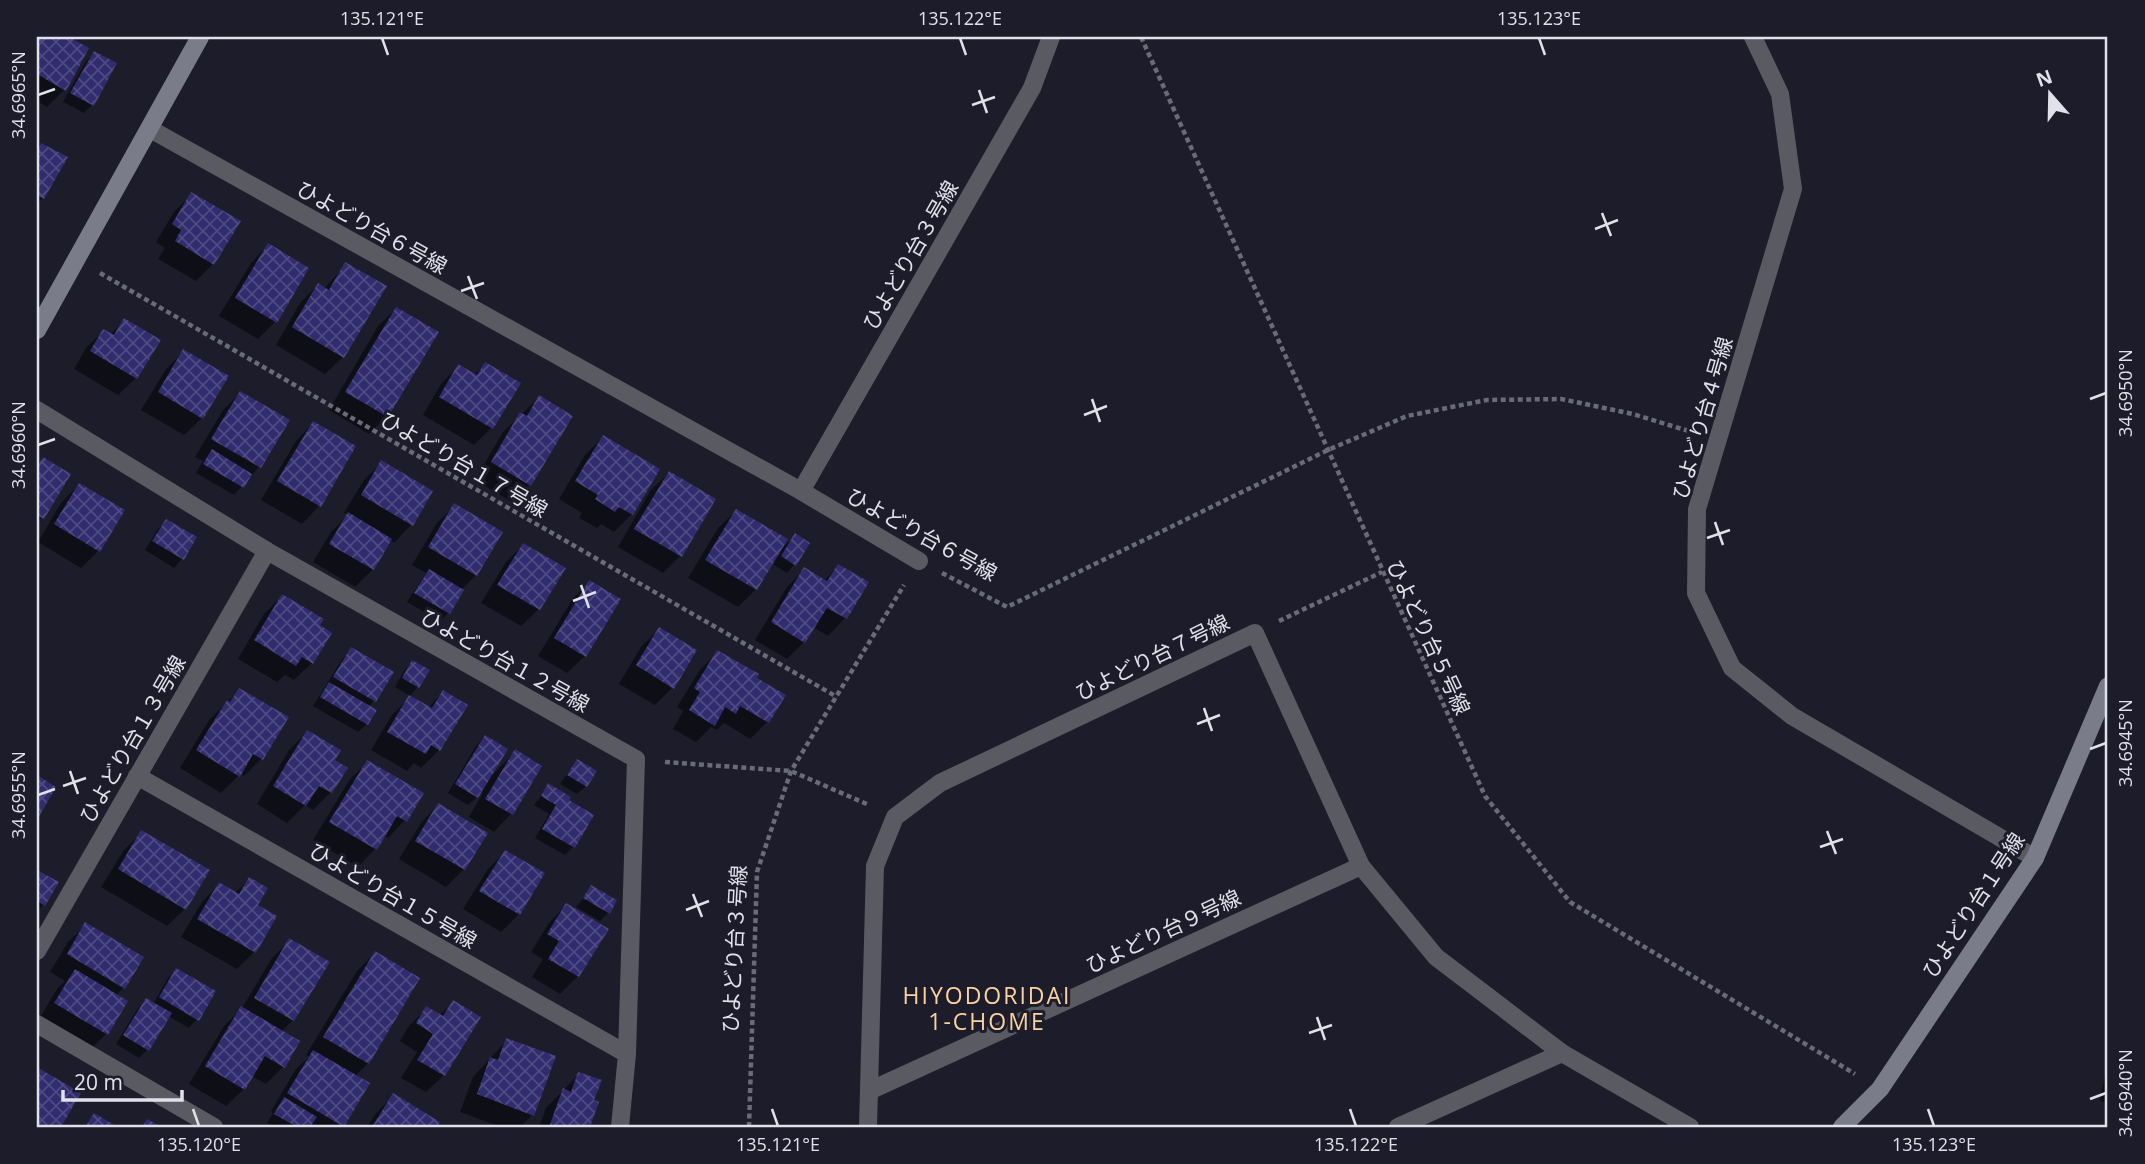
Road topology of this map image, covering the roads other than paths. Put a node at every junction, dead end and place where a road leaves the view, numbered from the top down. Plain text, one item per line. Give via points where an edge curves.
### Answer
1 (1051, 37) edge
2 (1753, 37) edge
3 (196, 38) edge
4 (150, 130) junction
5 (37, 330) edge
6 (37, 410) edge
7 (801, 491) junction
8 (267, 551) junction
9 (919, 561) road end
10 (2108, 686) edge
11 (137, 776) junction
12 (2035, 858) junction
13 (1361, 866) junction
14 (37, 951) edge
15 (37, 1024) edge
16 (1562, 1053) junction
17 (627, 1055) junction
18 (869, 1091) junction
19 (214, 1127) edge
20 (620, 1127) edge
21 (868, 1127) edge
22 (1398, 1127) edge
23 (1690, 1127) edge
24 (1842, 1127) edge

1 - 7 street, ひよどり台３号線 via 1032,88
2 - 12 street, ひよどり台４号線 via 1780,94 1793,189 1697,509 1696,593 1732,668 1792,716
3 - 4 street
4 - 5 street
4 - 7 street, ひよどり台６号線
6 - 8 street, ひよどり台１２号線
7 - 9 street, ひよどり台６号線
8 - 11 street, ひよどり台１３号線
8 - 17 street, ひよどり台１２号線 via 636,759
10 - 12 street, ひよどり台１号線
11 - 14 street, ひよどり台１３号線
11 - 17 street, ひよどり台１５号線
12 - 24 street, ひよどり台１号線 via 1880,1089
13 - 16 street, ひよどり台７号線 via 1436,957
13 - 18 street, ひよどり台９号線
13 - 18 street, ひよどり台７号線 via 1255,632 940,783 895,817 875,866
15 - 19 street
16 - 22 street
16 - 23 street, ひよどり台７号線
17 - 20 street
18 - 21 street

